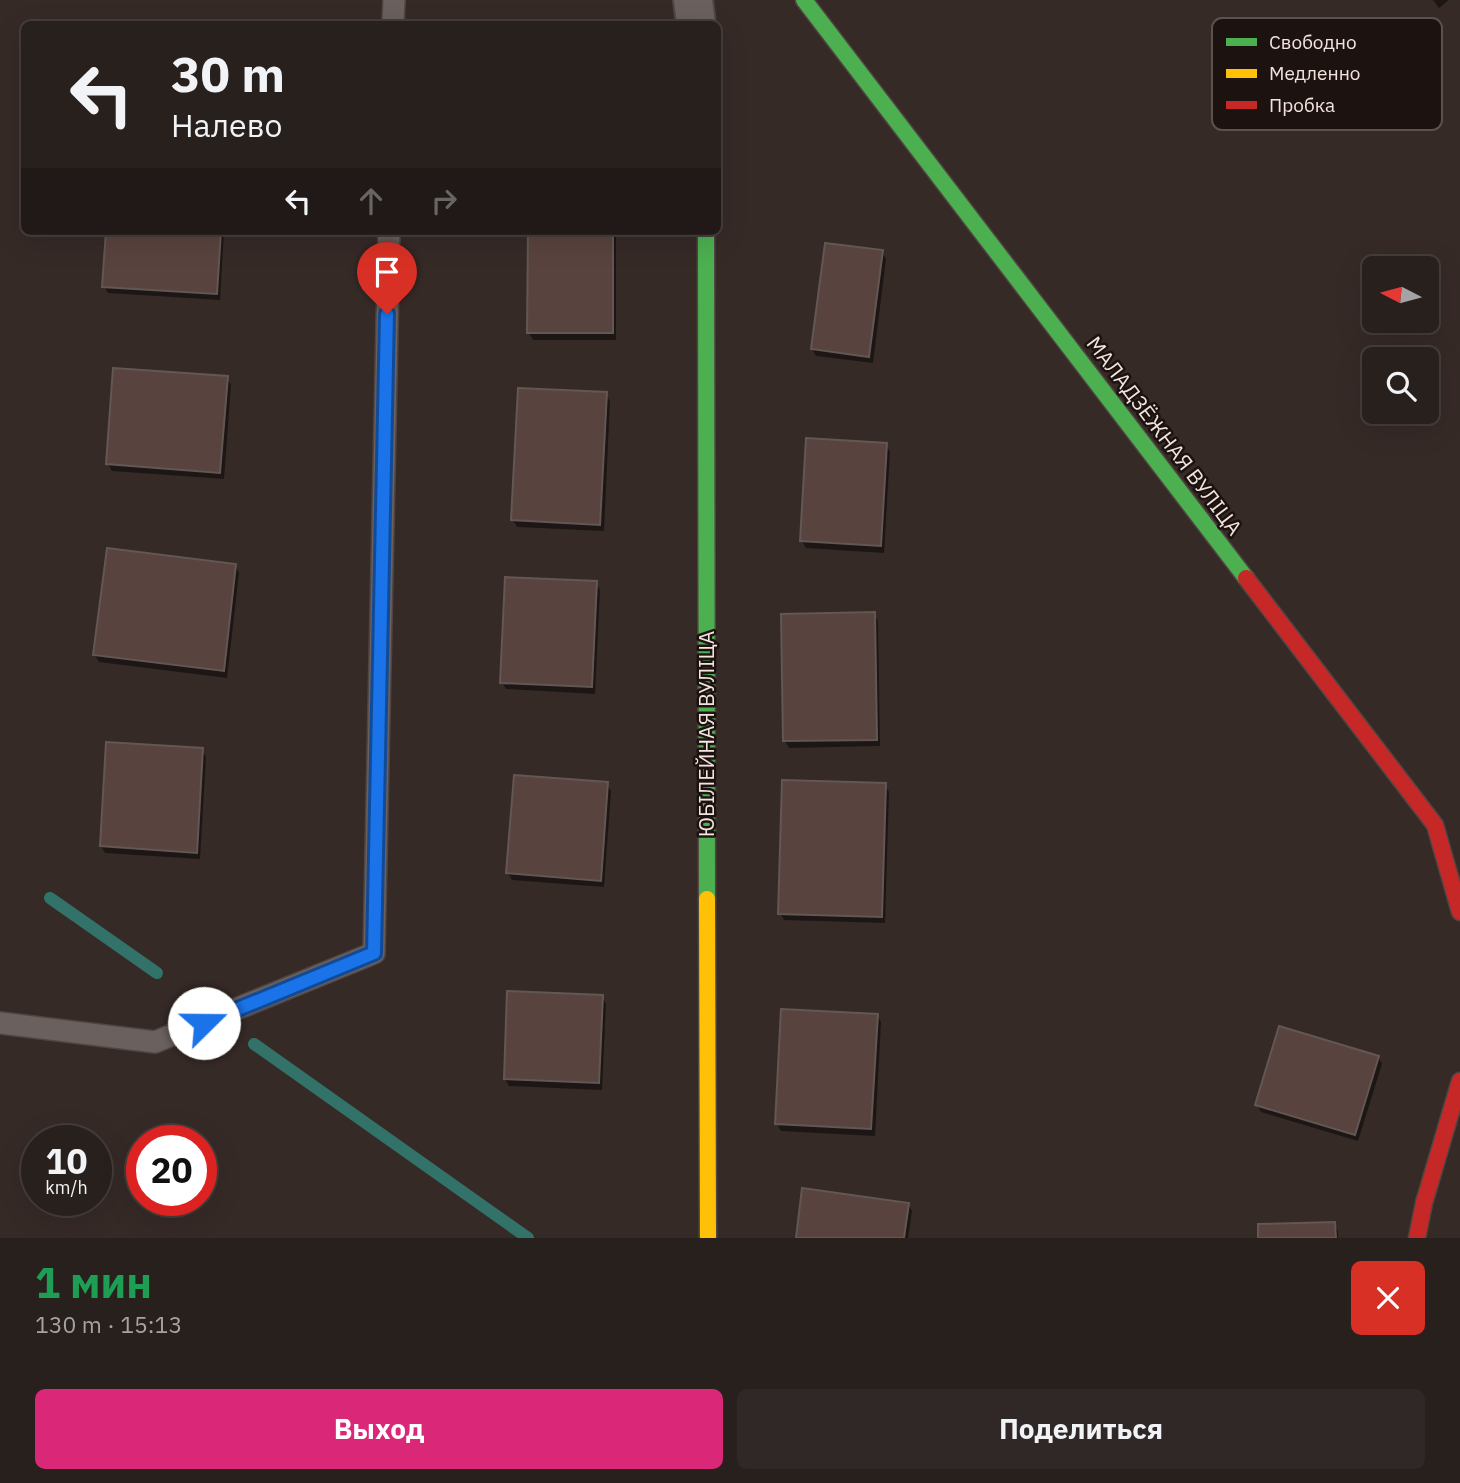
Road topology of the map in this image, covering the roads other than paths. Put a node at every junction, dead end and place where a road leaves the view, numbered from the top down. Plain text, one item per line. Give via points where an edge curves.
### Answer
1 (394, 0) edge
2 (693, 0) edge
3 (804, 0) edge
4 (393, 21) edge
5 (696, 21) edge
6 (389, 235) edge
7 (706, 235) edge
8 (1460, 912) edge
9 (0, 1023) edge
10 (1460, 1081) edge
11 (708, 1238) edge
12 (1418, 1238) edge

1 - 4 lane
2 - 5 street
3 - 8 street, МАЛАДЗЁЖНАЯ ВУЛІЦА via 1435,825
6 - 9 lane via 374,953 155,1042
7 - 11 street, ЮБІЛЕЙНАЯ ВУЛІЦА
10 - 12 street

